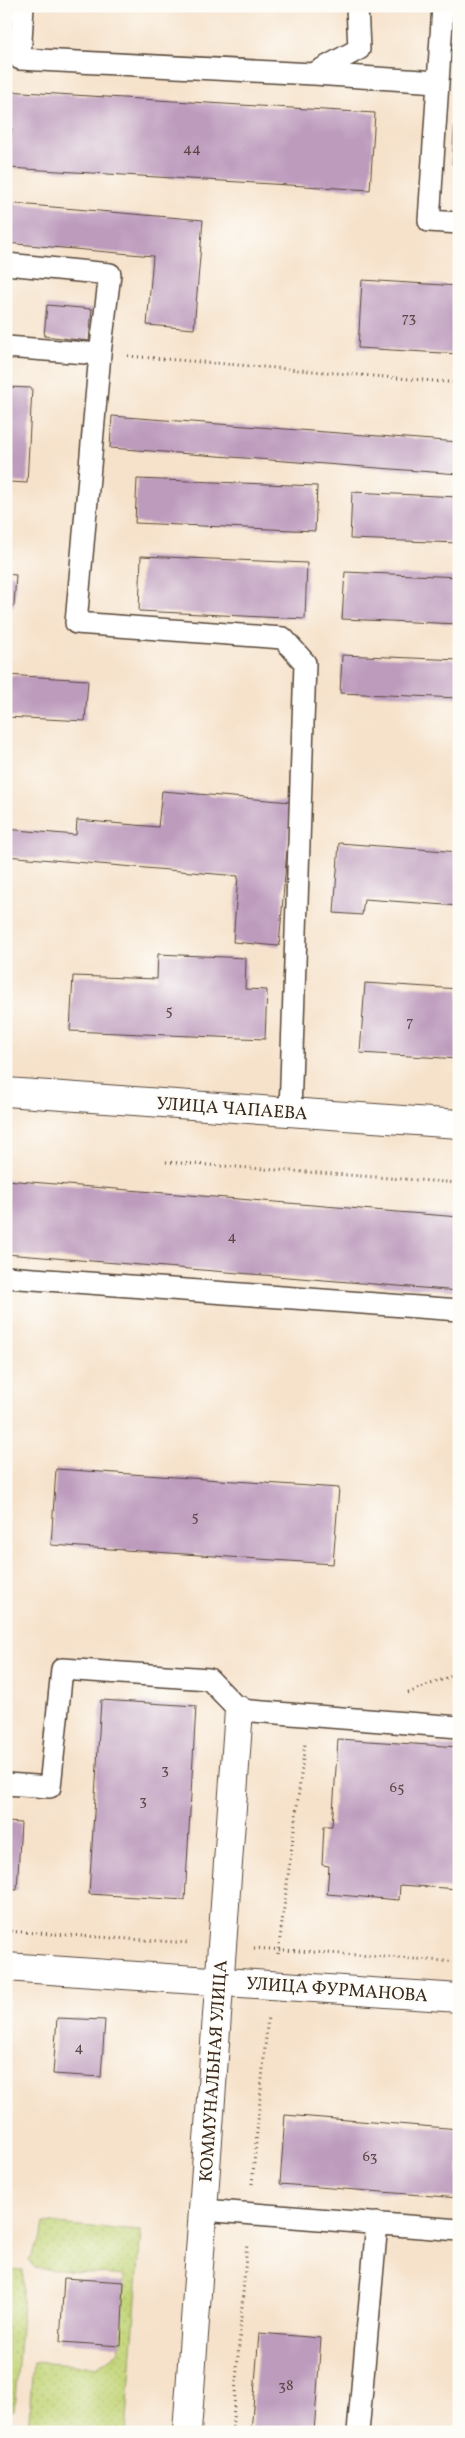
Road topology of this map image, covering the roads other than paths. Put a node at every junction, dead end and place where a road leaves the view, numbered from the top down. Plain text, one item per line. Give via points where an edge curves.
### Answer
1 (23, 6) edge
2 (357, 6) edge
3 (443, 6) edge
4 (313, 74) junction
5 (438, 82) junction
6 (459, 223) edge
7 (6, 264) edge
8 (6, 347) edge
9 (100, 354) junction
10 (6, 1092) edge
11 (290, 1112) junction
12 (459, 1124) edge
13 (6, 1277) edge
14 (459, 1310) edge
15 (239, 1710) junction
16 (459, 1726) edge
17 (6, 1784) edge
18 (6, 1967) edge
19 (220, 1980) junction
20 (459, 1998) edge
21 (203, 2210) junction
22 (376, 2223) junction
23 (459, 2230) edge
24 (187, 2432) edge
25 (358, 2432) edge

1 - 4 lane via 20,60
2 - 4 lane via 360,49
3 - 5 lane
4 - 5 lane
5 - 6 lane via 429,221
7 - 9 lane via 110,274
8 - 9 lane
9 - 11 lane via 76,623 283,638 305,664
10 - 11 street, УЛИЦА ЧАПАЕВА
11 - 12 street, УЛИЦА ЧАПАЕВА
13 - 14 lane
15 - 16 lane
15 - 17 lane via 209,1679 62,1669 50,1787
15 - 19 street, КОММУНАЛЬНАЯ УЛИЦА
18 - 19 street, УЛИЦА ФУРМАНОВА
19 - 20 street, УЛИЦА ФУРМАНОВА
19 - 21 street, КОММУНАЛЬНАЯ УЛИЦА
21 - 22 lane
21 - 24 street, КОММУНАЛЬНАЯ УЛИЦА
22 - 23 lane
22 - 25 lane

